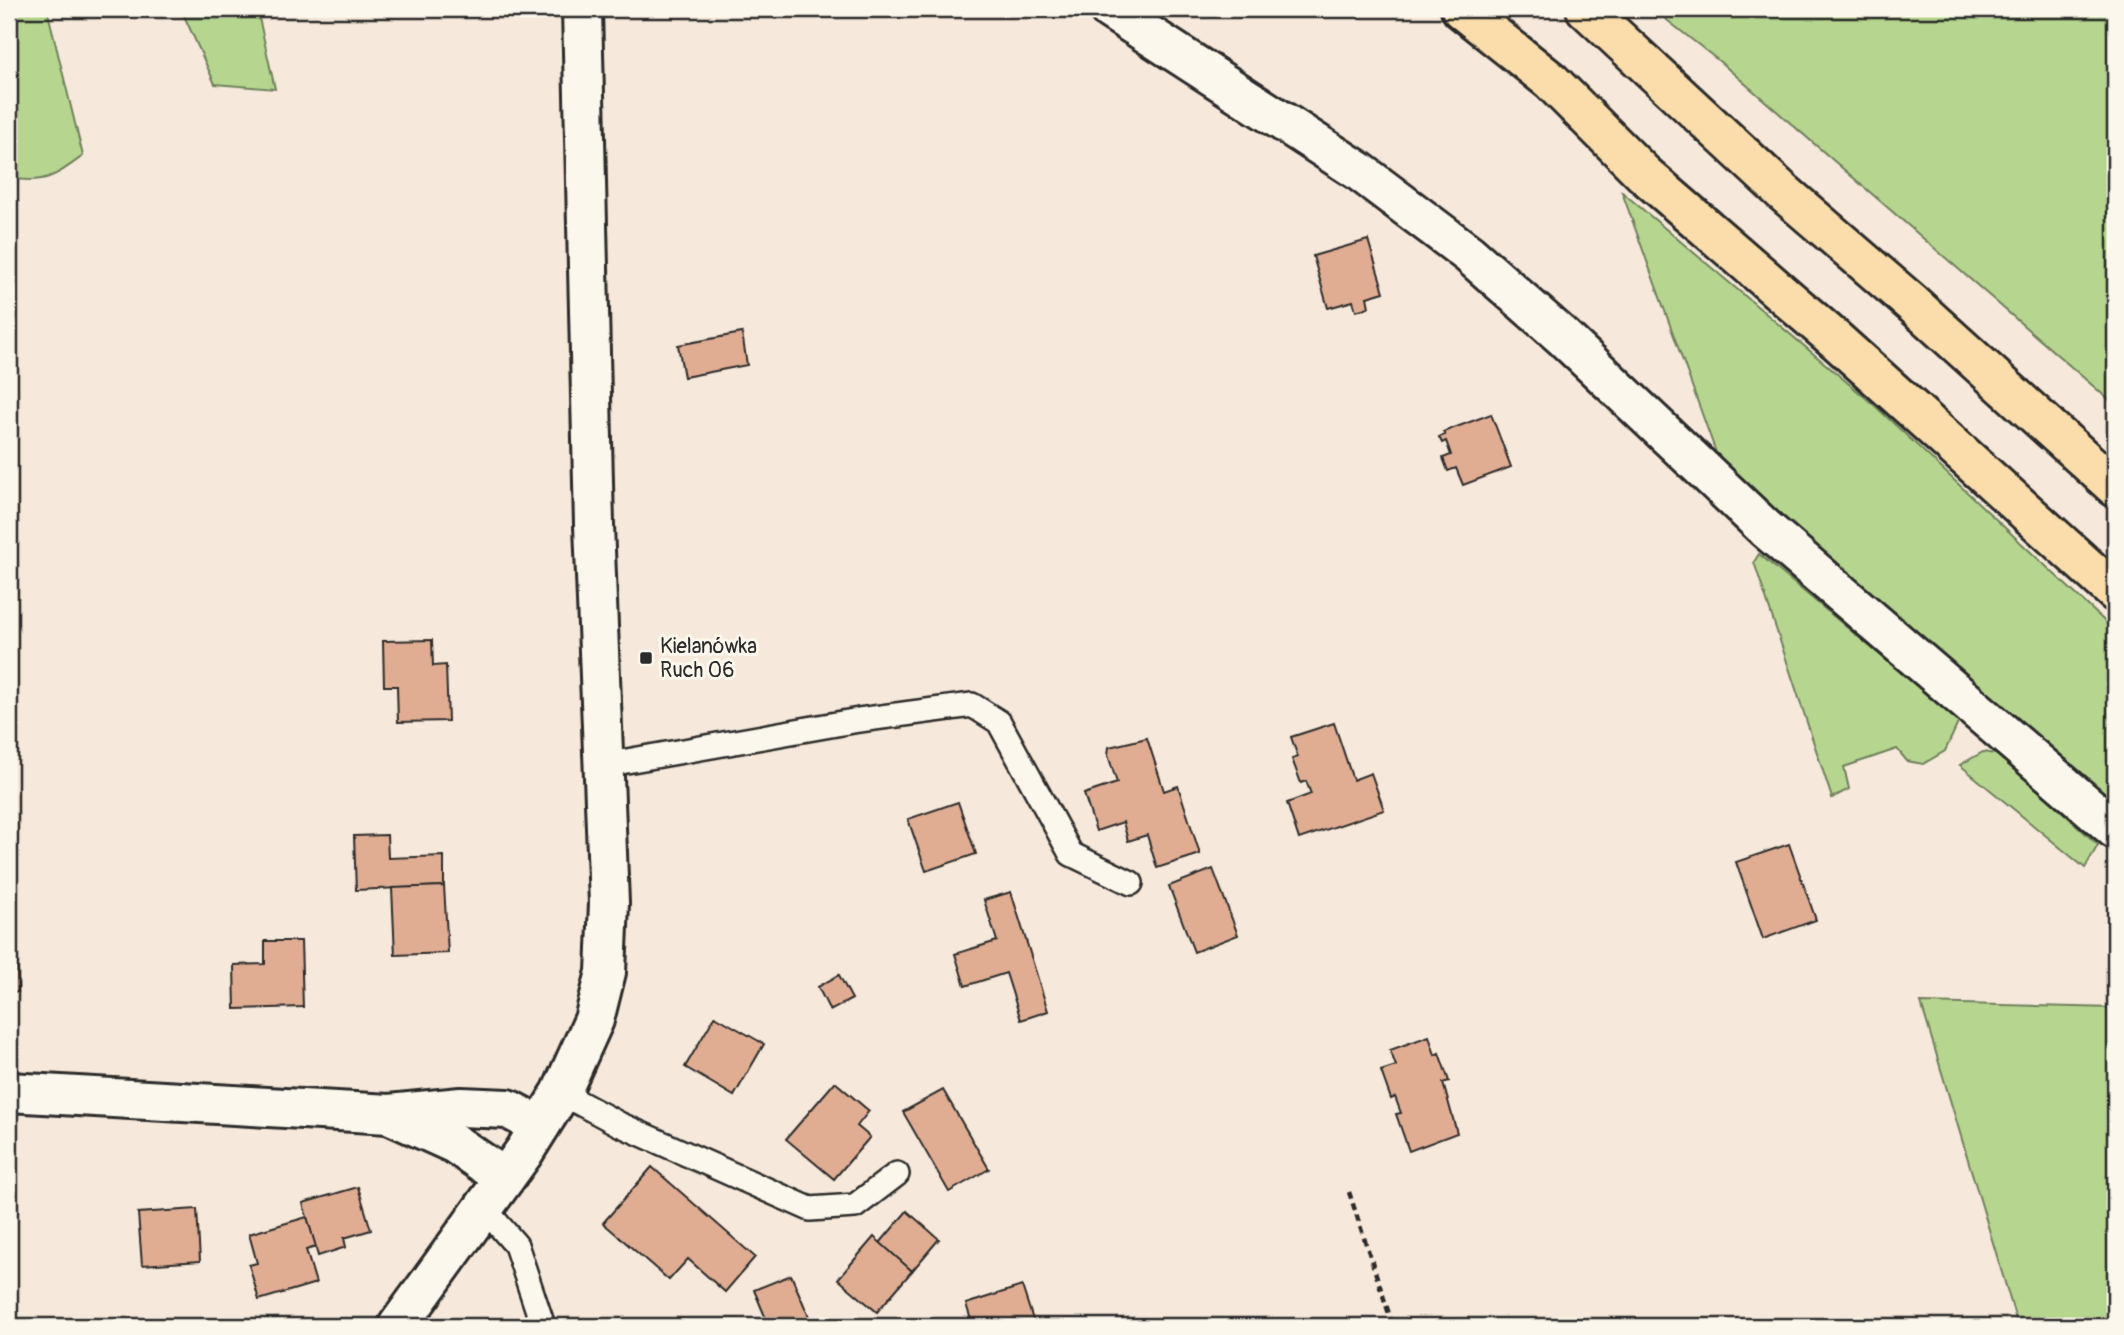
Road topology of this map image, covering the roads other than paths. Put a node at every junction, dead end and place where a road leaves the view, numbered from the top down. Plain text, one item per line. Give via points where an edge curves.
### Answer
1 (582, 9) edge
2 (1109, 9) edge
3 (1461, 9) edge
4 (1587, 9) edge
5 (2115, 487) edge
6 (2115, 592) edge
7 (604, 765) junction
8 (2115, 829) edge
9 (1131, 883) dead end
10 (9, 1092) edge
11 (561, 1093) junction
12 (389, 1114) junction
13 (540, 1126) junction
14 (897, 1174) dead end
15 (494, 1193) junction
16 (398, 1326) edge
17 (543, 1326) edge

1 - 7 street via 593,512
2 - 8 street via 1359,172 1469,254 1766,529
3 - 6 highway via 1551,82 1643,174 1838,342
4 - 5 highway via 1783,192
7 - 9 lane via 972,705 999,722 1072,853
7 - 11 street via 609,904 606,972 594,1020
10 - 12 street
11 - 13 street
11 - 14 lane via 619,1124 810,1209 855,1206
12 - 13 street via 461,1107 508,1109
12 - 15 street via 455,1144
13 - 15 street
15 - 16 street
15 - 17 lane

